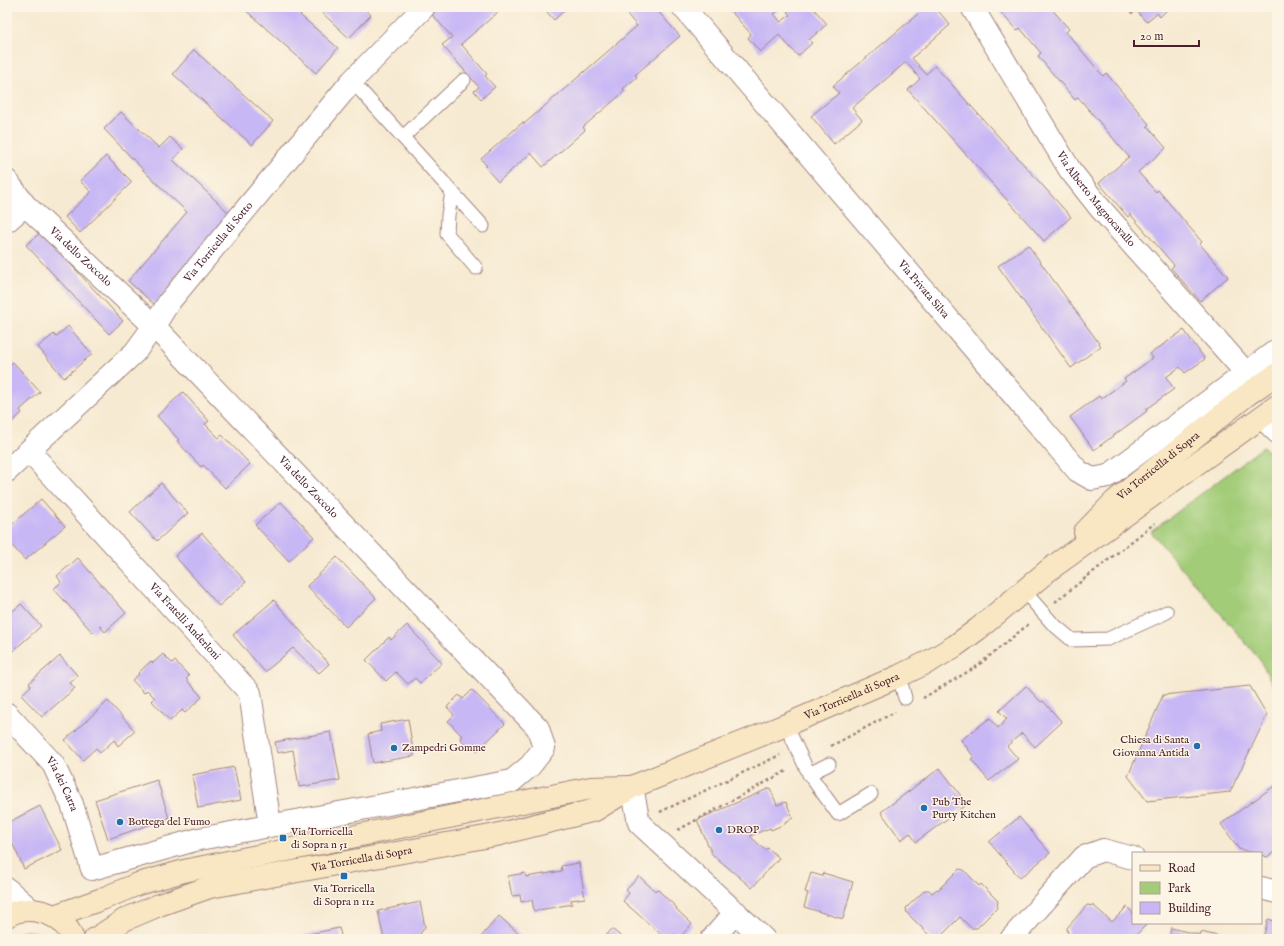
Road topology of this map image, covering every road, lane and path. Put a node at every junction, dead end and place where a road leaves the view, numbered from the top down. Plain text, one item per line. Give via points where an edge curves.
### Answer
1 (424, 7) edge
2 (683, 7) edge
3 (972, 7) edge
4 (464, 80) dead end
5 (352, 81) junction
6 (403, 137) junction
7 (7, 181) edge
8 (452, 192) junction
9 (24, 205) junction
10 (7, 221) edge
11 (483, 226) dead end
12 (476, 268) dead end
13 (154, 326) junction
14 (1277, 350) edge
15 (1246, 372) junction
16 (1277, 374) edge
17 (1187, 417) junction
18 (1272, 419) edge
19 (30, 451) junction
20 (1172, 455) junction
21 (7, 471) edge
22 (1050, 569) junction
23 (1024, 591) junction
24 (1167, 612) dead end
25 (899, 676) junction
26 (904, 704) joint
27 (7, 714) edge
28 (786, 725) junction
29 (826, 749) dead end
30 (829, 764) dead end
31 (790, 768) dead end
32 (809, 774) junction
33 (512, 781) junction
34 (632, 787) junction
35 (871, 794) dead end
36 (537, 798) junction
37 (270, 825) junction
38 (199, 839) junction
39 (658, 841) junction
40 (1132, 858) edge
41 (218, 864) junction
42 (1262, 888) edge
43 (7, 889) edge
44 (1277, 892) edge
45 (31, 910) junction
46 (736, 912) junction
47 (7, 916) edge
48 (54, 916) junction
49 (73, 939) edge
50 (95, 939) edge
51 (712, 939) edge
52 (764, 939) edge
53 (1011, 939) edge

1 - 5 street, Via Torricella di Sotto
2 - 17 street, Via Privata Silva via 1078,471 1092,479 1108,476
3 - 15 street, Via Alberto Magnocavallo via 1070,170 1100,208
4 - 6 lane
5 - 6 lane
5 - 13 street, Via Torricella di Sotto via 169,302
6 - 8 lane
7 - 9 street, Via dello Zoccolo
8 - 11 lane
8 - 12 lane via 447,234
9 - 10 street
9 - 13 street, Via dello Zoccolo
13 - 19 street, Via Torricella di Sotto via 135,352
13 - 33 street, Via dello Zoccolo via 538,728 544,748 530,766
14 - 15 street
15 - 17 street, Via Privata Silva
16 - 20 street, Via Torricella di Sopra
17 - 20 street, Via Privata Silva via 1177,435
18 - 22 street, Via Torricella di Sopra
19 - 21 street, Via Torricella di Sotto
19 - 37 street, Via Fratelli Anderloni via 250,693
20 - 22 street, Via Torricella di Sopra via 1115,501
22 - 23 street, Via Torricella di Sopra
23 - 24 lane via 1052,623 1072,640 1108,639
23 - 25 street, Via Torricella di Sopra via 954,646
25 - 26 lane
25 - 28 street, Via Torricella di Sopra
26 - 29 path
27 - 38 street, Via dei Carra via 53,764 72,804 92,869
28 - 32 lane
28 - 34 street, Via Torricella di Sopra
30 - 32 lane
31 - 39 path
32 - 35 lane via 838,814
33 - 36 street
33 - 37 street
34 - 36 street, Via Torricella di Sopra via 591,788
34 - 39 street via 639,823
34 - 50 street, Via Torricella di Sopra via 595,810 496,835 210,887 126,919
36 - 41 street, Via Torricella di Sopra
37 - 38 street
38 - 41 street
39 - 46 street
40 - 53 street via 1103,850 1084,857
41 - 48 street, Via Torricella di Sopra via 138,884
42 - 44 street
43 - 45 street
45 - 47 street
45 - 48 street
46 - 51 street
46 - 52 street
48 - 49 street via 67,927

